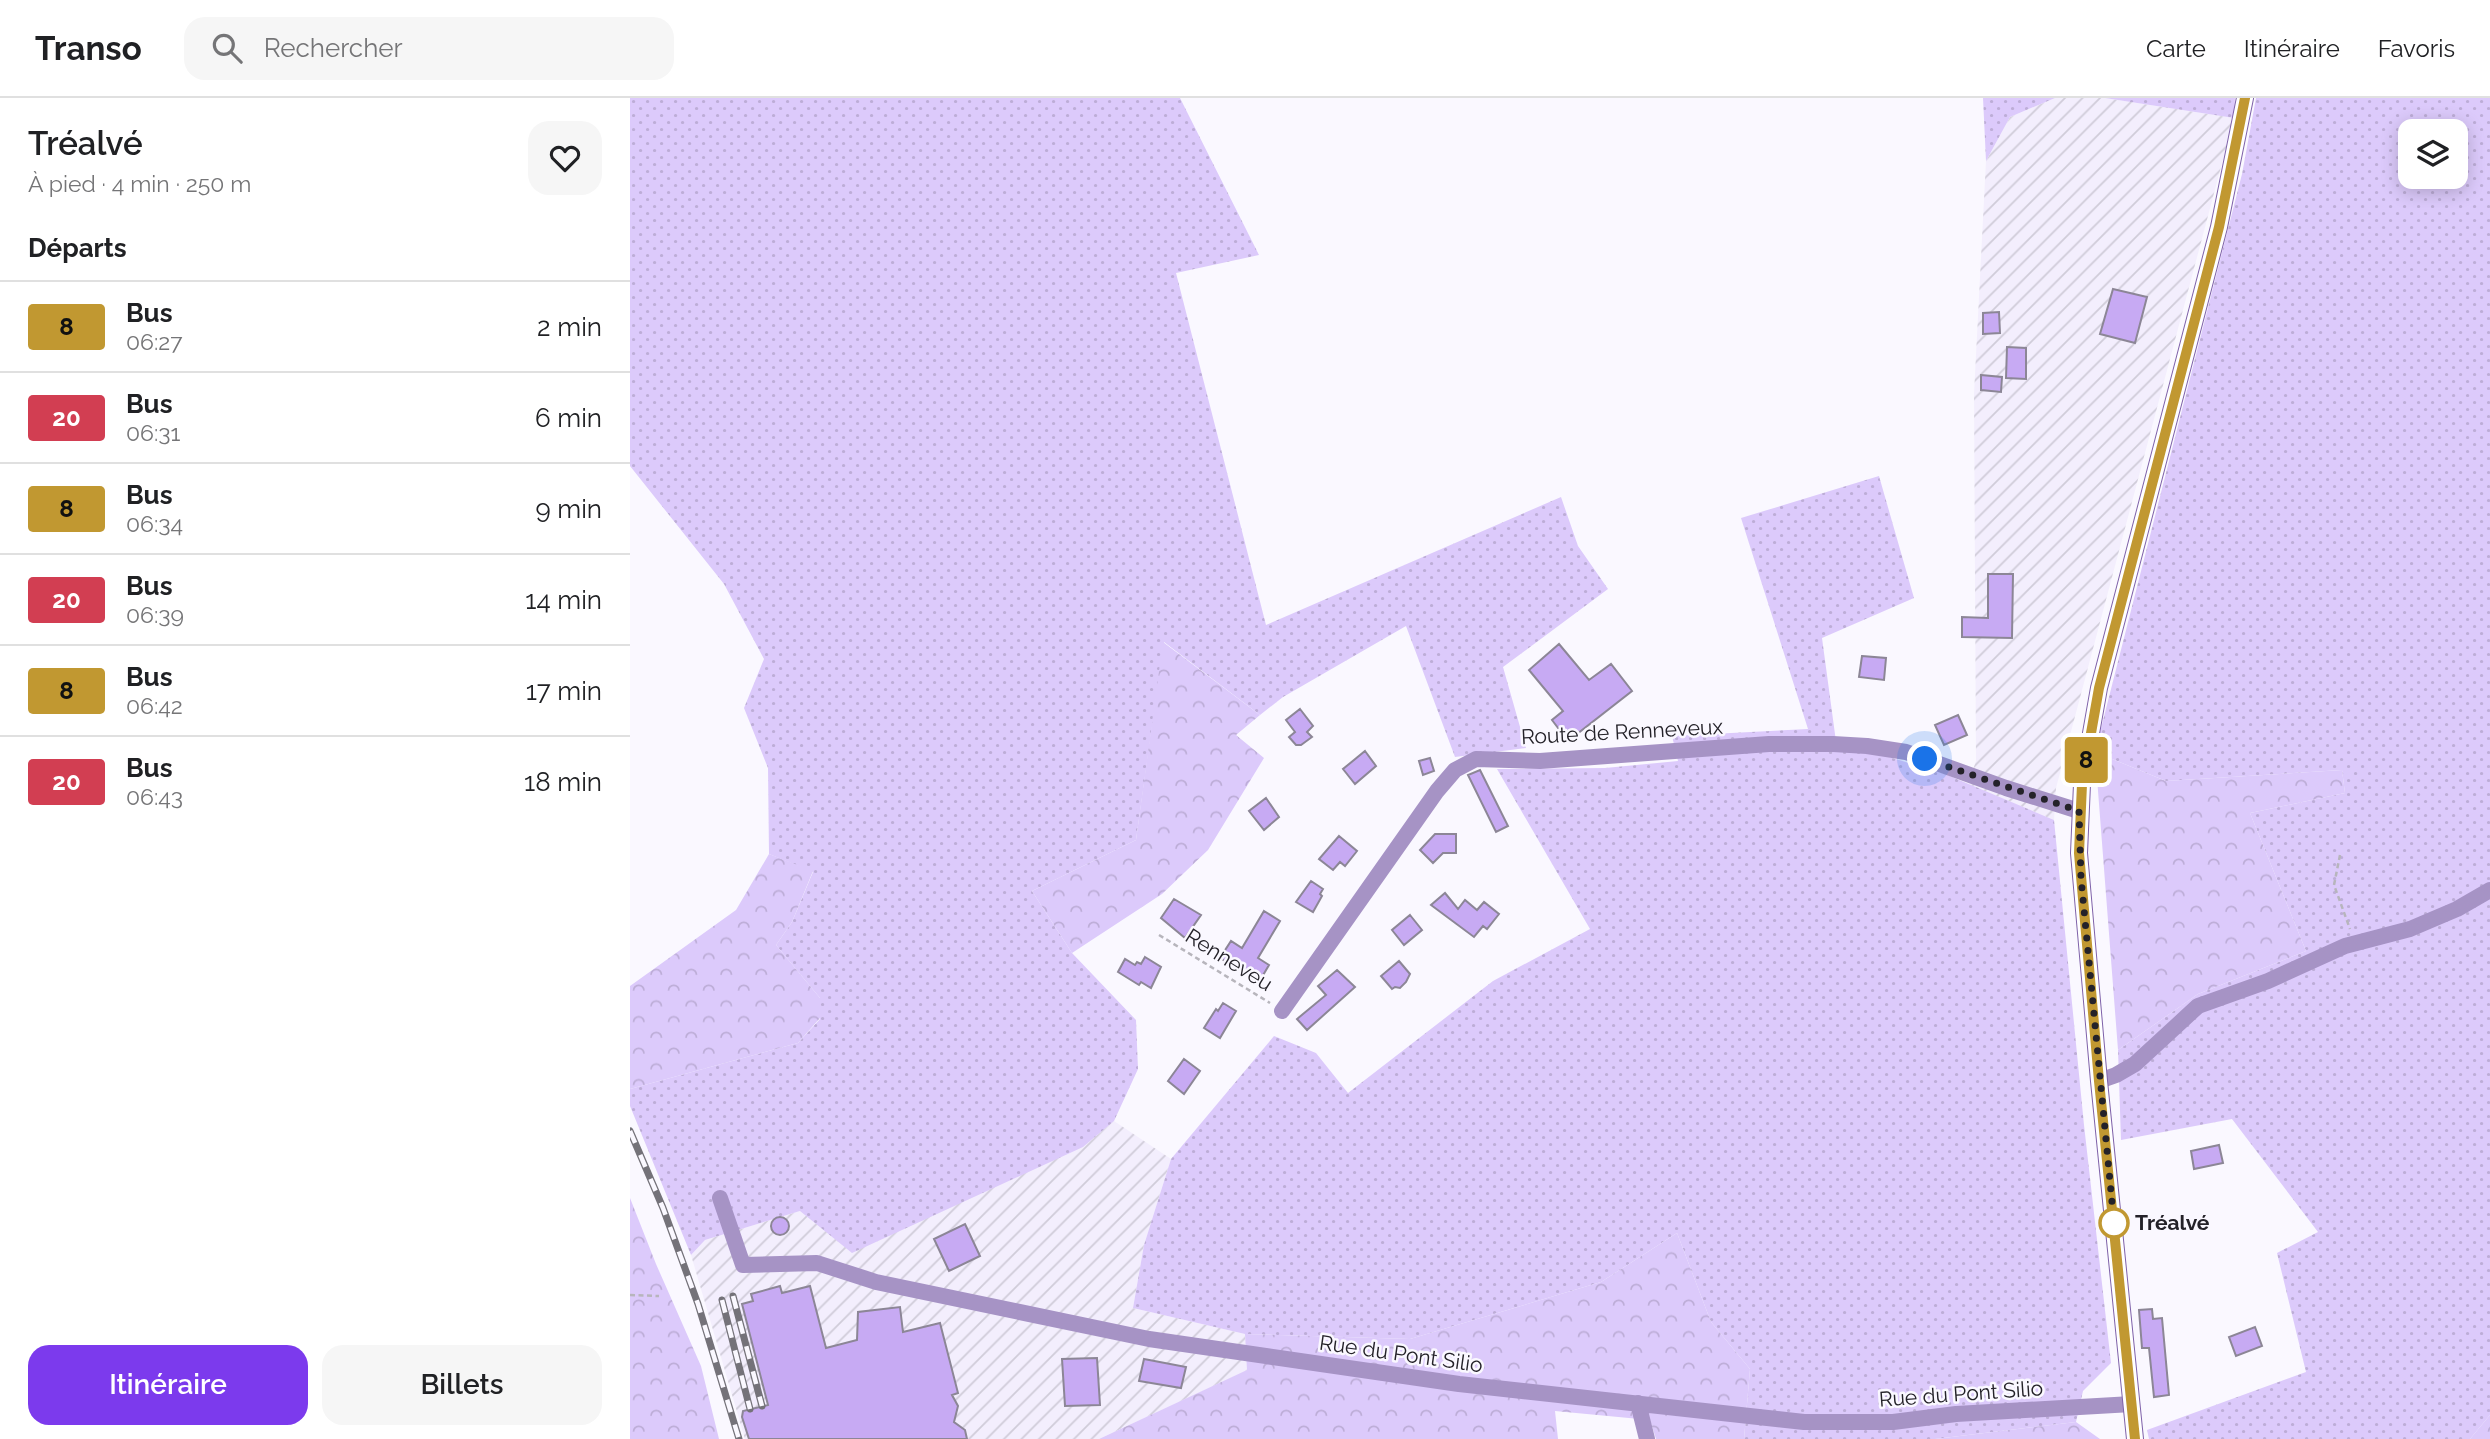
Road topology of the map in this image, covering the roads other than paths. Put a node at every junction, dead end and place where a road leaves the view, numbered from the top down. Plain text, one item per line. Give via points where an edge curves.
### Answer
1 (2245, 98) edge
2 (2079, 811) junction
3 (2490, 890) edge
4 (1282, 1011) road end
5 (2099, 1081) junction
6 (720, 1198) dead end
7 (1638, 1403) junction
8 (2132, 1404) junction
9 (1647, 1439) edge
10 (2135, 1439) edge

1 - 2 main road via 2219,227 2099,688
2 - 4 street, Route de Renneveux via 1906,752 1867,746 1769,744 1540,761 1476,760 1455,771 1437,791
2 - 5 main road
3 - 5 street via 2410,929 2356,943 2198,1006 2135,1064
5 - 8 main road
6 - 7 street, Rue du Pont Silio via 743,1265 817,1263 876,1282 1149,1339 1459,1384
7 - 8 street, Rue du Pont Silio via 1804,1422 1880,1422
7 - 9 street
8 - 10 main road

